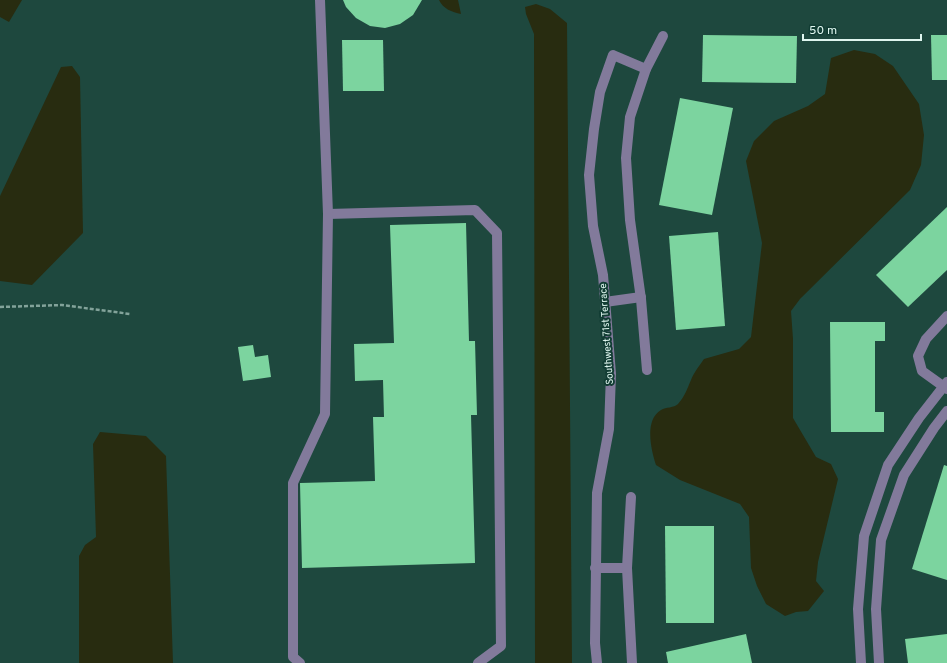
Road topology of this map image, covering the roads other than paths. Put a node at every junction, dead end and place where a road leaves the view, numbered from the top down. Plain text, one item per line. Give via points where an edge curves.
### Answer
1 (320, 0) edge
2 (663, 36) dead end
3 (646, 69) junction
4 (328, 214) junction
5 (641, 297) junction
6 (605, 302) junction
7 (947, 316) edge
8 (647, 370) dead end
9 (946, 386) edge
10 (947, 411) edge
11 (631, 498) dead end
12 (596, 568) junction
13 (627, 568) junction
14 (300, 663) edge
15 (478, 663) edge
16 (597, 663) edge
17 (632, 663) edge
18 (861, 663) edge
19 (880, 663) edge

1 - 4 street
2 - 3 street
3 - 5 street via 630,117 626,158 630,220
3 - 6 street, Southwest 71st Terrace via 613,56 600,92 590,175 593,226 603,275
4 - 14 street via 325,414 292,483 293,657
4 - 15 street via 475,210 497,233 501,646
5 - 6 street
5 - 8 street
6 - 12 street, Southwest 71st Terrace via 611,374 609,429 597,493
7 - 9 street via 926,339 918,356 922,371
9 - 18 street via 915,423 888,465 864,536 858,609
10 - 19 street via 904,475 881,540 876,609
11 - 13 street
12 - 13 street
12 - 16 street, Southwest 71st Terrace
13 - 17 street

